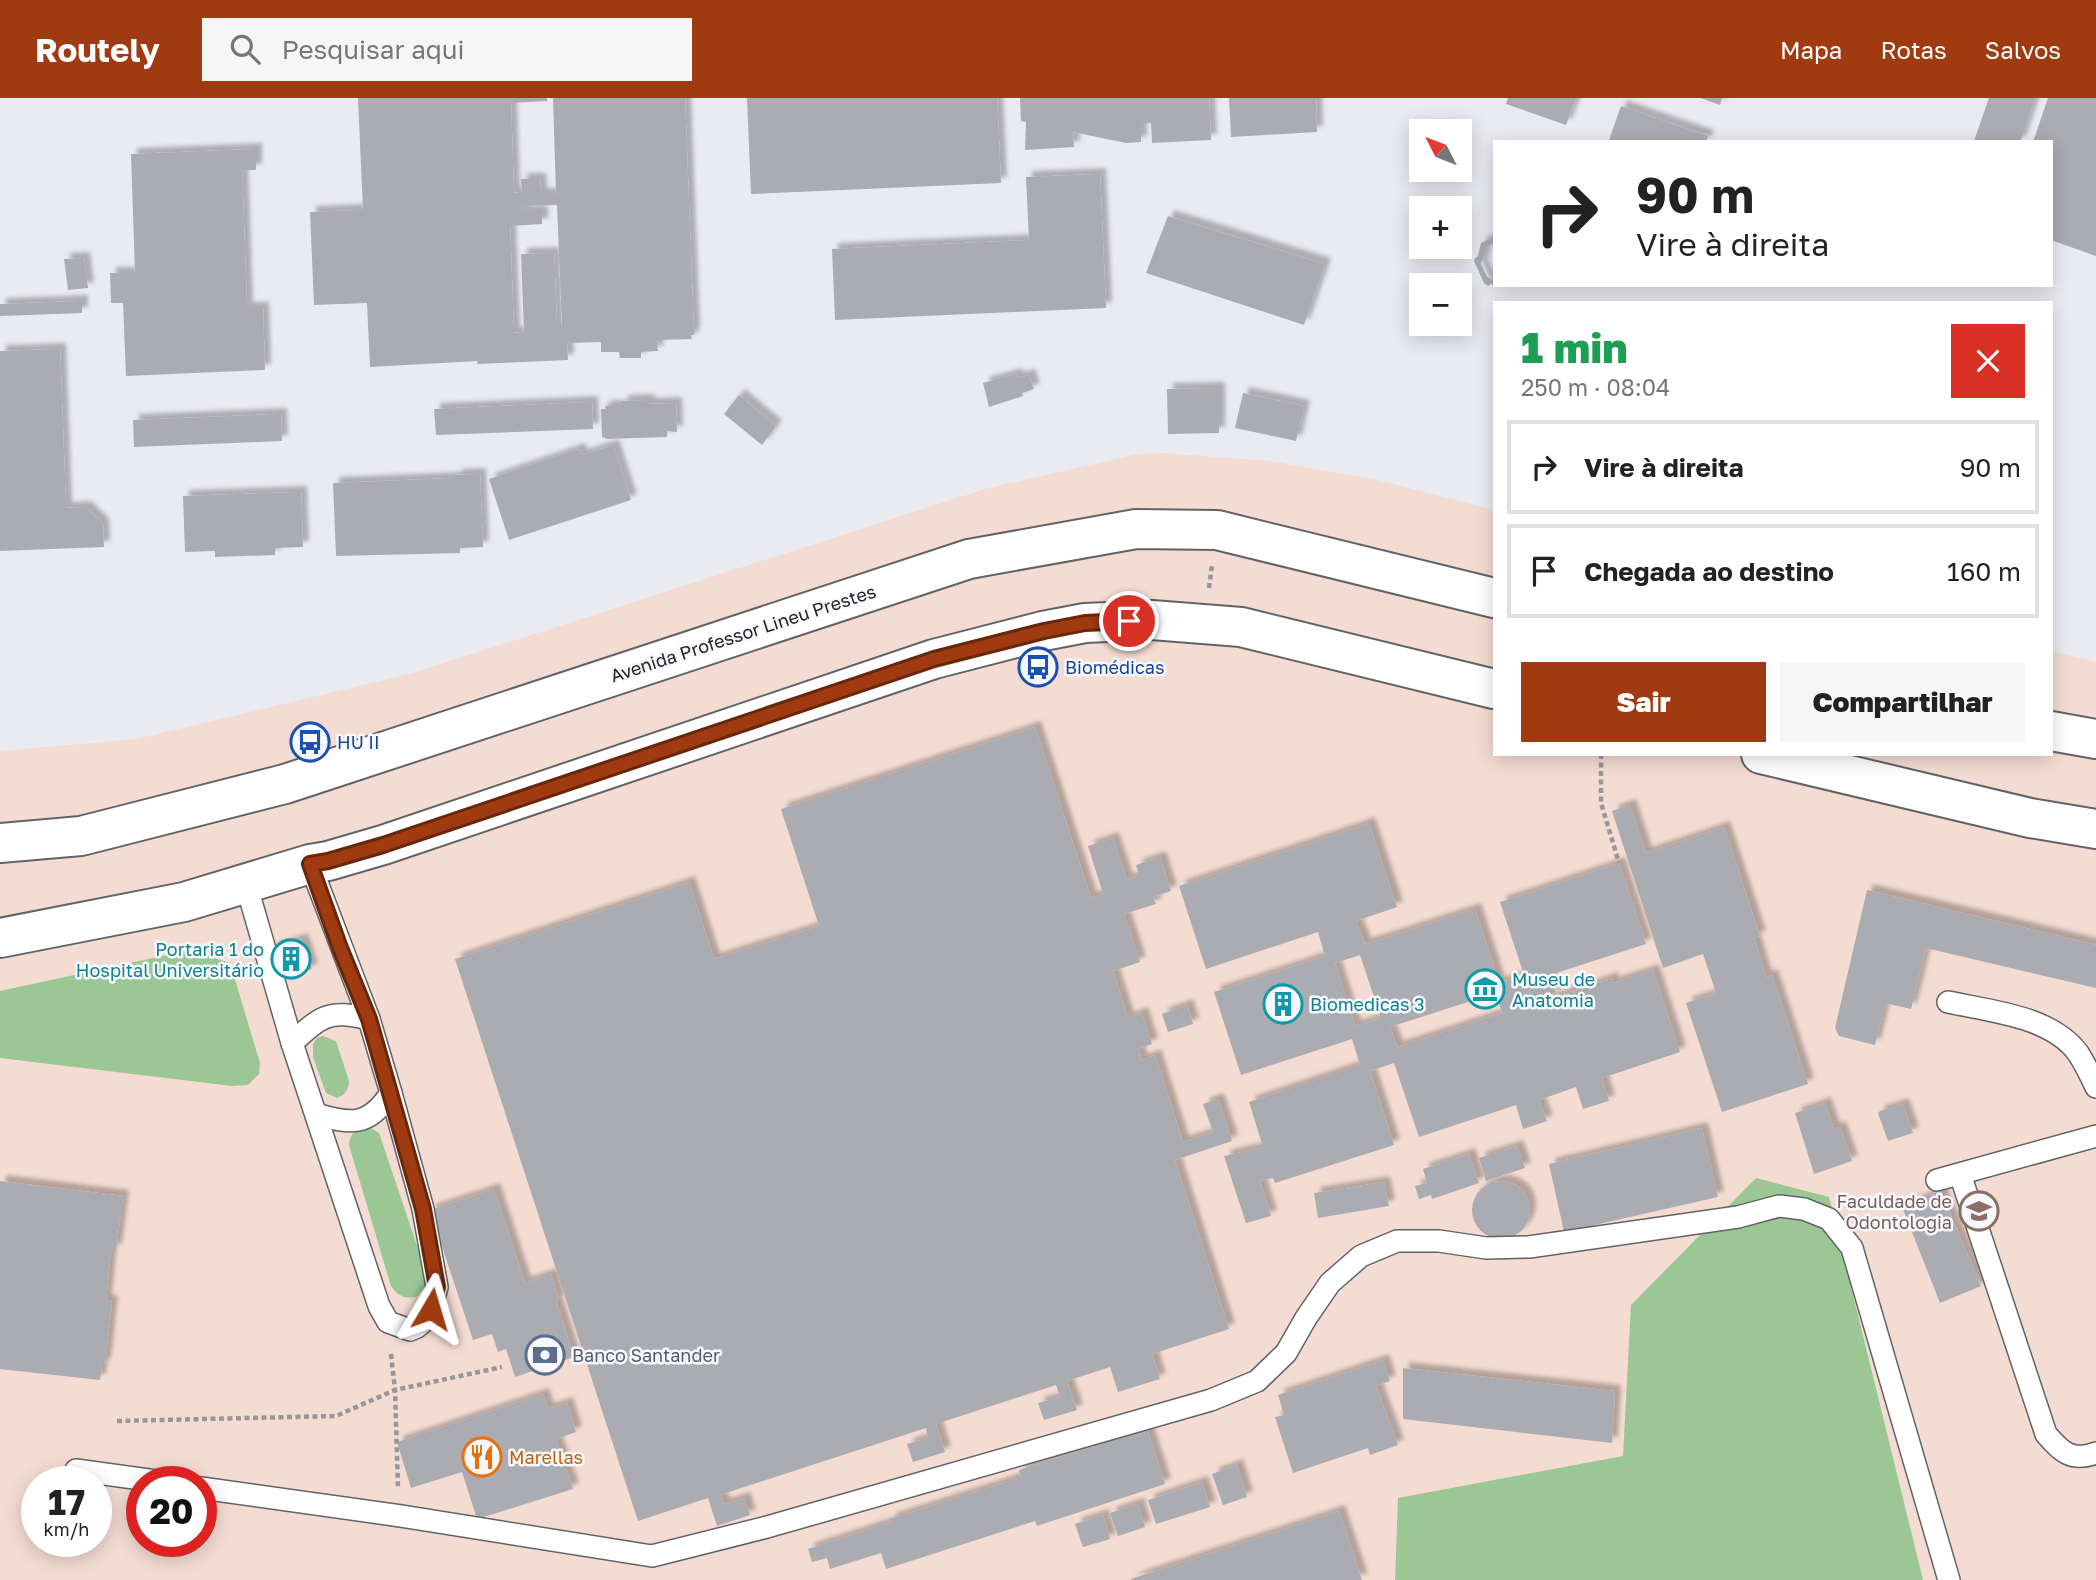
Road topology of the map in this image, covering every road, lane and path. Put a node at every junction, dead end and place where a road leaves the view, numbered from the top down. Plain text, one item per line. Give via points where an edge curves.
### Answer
1 (1217, 530) junction
2 (1493, 598) edge
3 (1204, 623) junction
4 (1493, 689) edge
5 (2053, 731) edge
6 (2096, 739) edge
7 (1601, 756) edge
8 (1771, 756) edge
9 (1857, 756) edge
10 (1884, 783) junction
11 (2096, 829) edge
12 (0, 843) edge
13 (1619, 863) dead end
14 (310, 864) junction
15 (246, 884) junction
16 (0, 938) edge
17 (1948, 1002) dead end
18 (369, 1019) junction
19 (292, 1044) junction
20 (2096, 1087) edge
21 (391, 1093) junction
22 (316, 1114) junction
23 (2096, 1136) edge
24 (1960, 1174) junction
25 (1937, 1180) dead end
26 (388, 1322) junction
27 (502, 1367) dead end
28 (395, 1390) junction
29 (117, 1421) dead end
30 (2096, 1453) edge
31 (397, 1476) dead end
32 (217, 1490) edge
33 (1949, 1580) edge

1 - 2 street, Avenida Professor Lineu Prestes
1 - 3 path
1 - 12 street, Avenida Professor Lineu Prestes via 1136,529 969,559 285,784 81,836
3 - 4 street via 1241,627
3 - 14 street via 1085,623 934,659 396,841
5 - 6 street
7 - 13 path via 1601,803
8 - 10 street
9 - 10 street
10 - 11 street
14 - 15 street
14 - 18 lane
15 - 16 street via 184,902
15 - 19 lane
17 - 20 lane via 2032,1021 2059,1036 2077,1052
18 - 19 lane via 331,1015 319,1019
18 - 21 lane
19 - 22 lane
21 - 22 lane via 383,1107 360,1121 344,1122
21 - 26 lane via 423,1209 437,1287 431,1309 417,1327 410,1330
22 - 26 lane
23 - 24 lane
24 - 25 lane
24 - 30 lane via 2046,1434 2069,1455
26 - 28 path
27 - 28 path
28 - 29 path via 335,1416
28 - 31 path
32 - 33 lane via 652,1556 1211,1401 1257,1381 1286,1353 1330,1283 1361,1256 1397,1241 1529,1247 1738,1217 1779,1206 1829,1219 1852,1248

